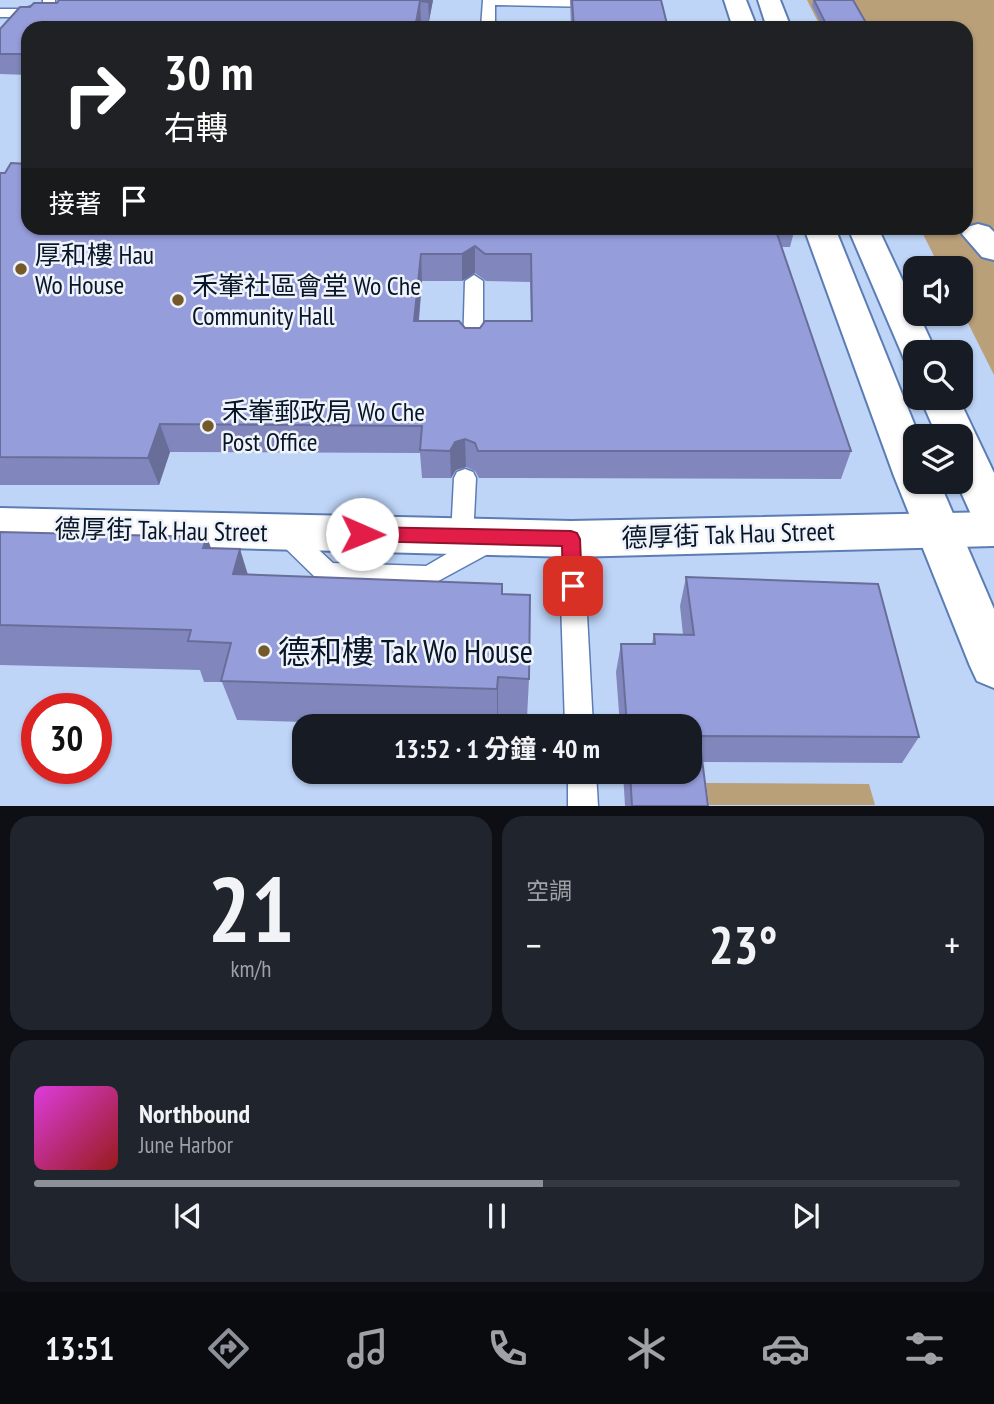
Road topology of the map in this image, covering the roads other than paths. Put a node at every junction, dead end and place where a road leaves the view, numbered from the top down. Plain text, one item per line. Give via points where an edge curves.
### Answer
1 (49, 0) edge
2 (489, 0) edge
3 (735, 0) edge
4 (769, 0) edge
5 (595, 2) edge
6 (0, 13) edge
7 (488, 21) edge
8 (742, 21) edge
9 (776, 21) edge
10 (822, 235) edge
11 (866, 235) edge
12 (474, 281) dead end
13 (913, 340) edge
14 (473, 348) edge
15 (903, 444) edge
16 (973, 472) edge
17 (465, 478) dead end
18 (923, 494) edge
19 (994, 520) edge
20 (0, 526) edge
21 (994, 529) edge
22 (937, 530) junction
23 (481, 536) junction
24 (571, 539) junction
25 (994, 666) edge
26 (578, 714) edge
27 (582, 784) edge
28 (583, 806) edge

1 - 6 lane via 38,10
2 - 5 lane
2 - 7 lane
3 - 8 main road
4 - 9 main road
10 - 15 main road
11 - 13 main road
12 - 14 lane
16 - 19 main road
17 - 23 lane
18 - 22 main road
20 - 23 main road, 德厚街 Tak Hau Street
21 - 22 main road, 德厚街 Tak Hau Street
22 - 24 main road, 德厚街 Tak Hau Street
22 - 25 main road
23 - 24 main road, 德厚街 Tak Hau Street
24 - 26 lane
27 - 28 lane

